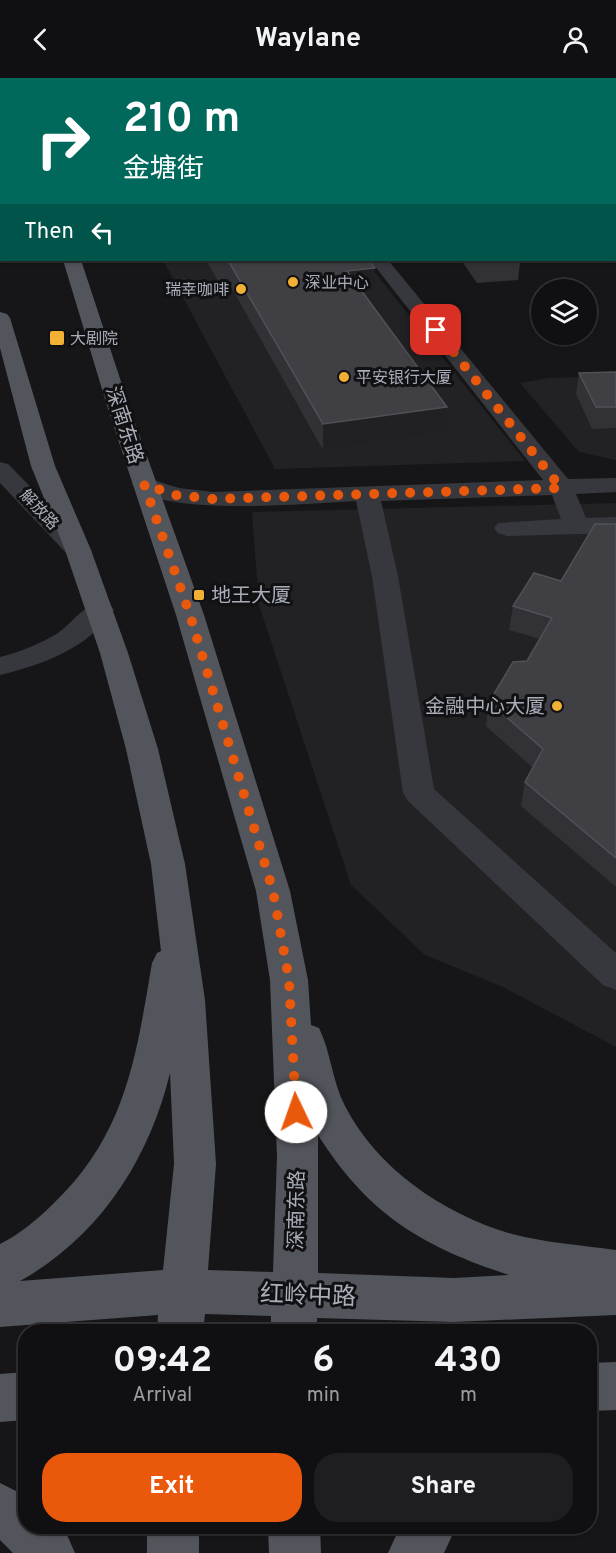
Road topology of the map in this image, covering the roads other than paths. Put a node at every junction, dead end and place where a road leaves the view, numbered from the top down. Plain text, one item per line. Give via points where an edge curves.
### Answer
1 (72, 261) edge
2 (380, 261) edge
3 (0, 319) edge
4 (0, 469) edge
5 (144, 484) junction
6 (616, 485) edge
7 (10, 488) edge
8 (561, 488) junction
9 (367, 494) junction
10 (616, 525) edge
11 (577, 526) junction
12 (507, 528) dead end
13 (78, 550) junction
14 (100, 610) junction
15 (0, 666) edge
16 (176, 928) junction
17 (616, 975) edge
18 (289, 980) junction
19 (0, 1268) edge
20 (616, 1272) edge
21 (616, 1293) edge
22 (0, 1305) edge
23 (182, 1312) edge
24 (294, 1313) edge
25 (616, 1386) edge
26 (597, 1387) edge
27 (18, 1397) edge
28 (0, 1398) edge
29 (0, 1509) edge
30 (18, 1522) edge
31 (31, 1534) edge
32 (173, 1534) edge
33 (294, 1534) edge
34 (426, 1534) edge
35 (50, 1553) edge
36 (173, 1553) edge
37 (295, 1553) edge
38 (414, 1553) edge

1 - 5 main road, 深南东路
2 - 8 street
3 - 13 main road via 43,466
4 - 7 street, 解放路
5 - 9 street via 175,495 213,499
5 - 18 main road, 深南东路 via 190,615 273,891
6 - 8 street
7 - 13 street, 解放路
8 - 9 street
8 - 11 street
9 - 17 street via 385,576 419,793
10 - 11 street
11 - 12 street
13 - 14 main road
14 - 15 street via 75,636 42,653
14 - 16 main road via 142,749 168,864
16 - 19 main road via 148,1078 134,1123 115,1161 86,1200 51,1235
16 - 23 main road via 186,1000 195,1164
18 - 20 main road via 313,1071 331,1120 380,1185 412,1211 457,1237 514,1256
18 - 24 main road, 深南东路 via 298,1156
21 - 24 main road, 红岭中路 via 454,1300
22 - 23 main road, 红岭中路
23 - 24 main road, 红岭中路
25 - 26 main road
27 - 28 main road
29 - 30 main road
31 - 35 main road
32 - 36 main road
33 - 37 main road
34 - 38 main road

